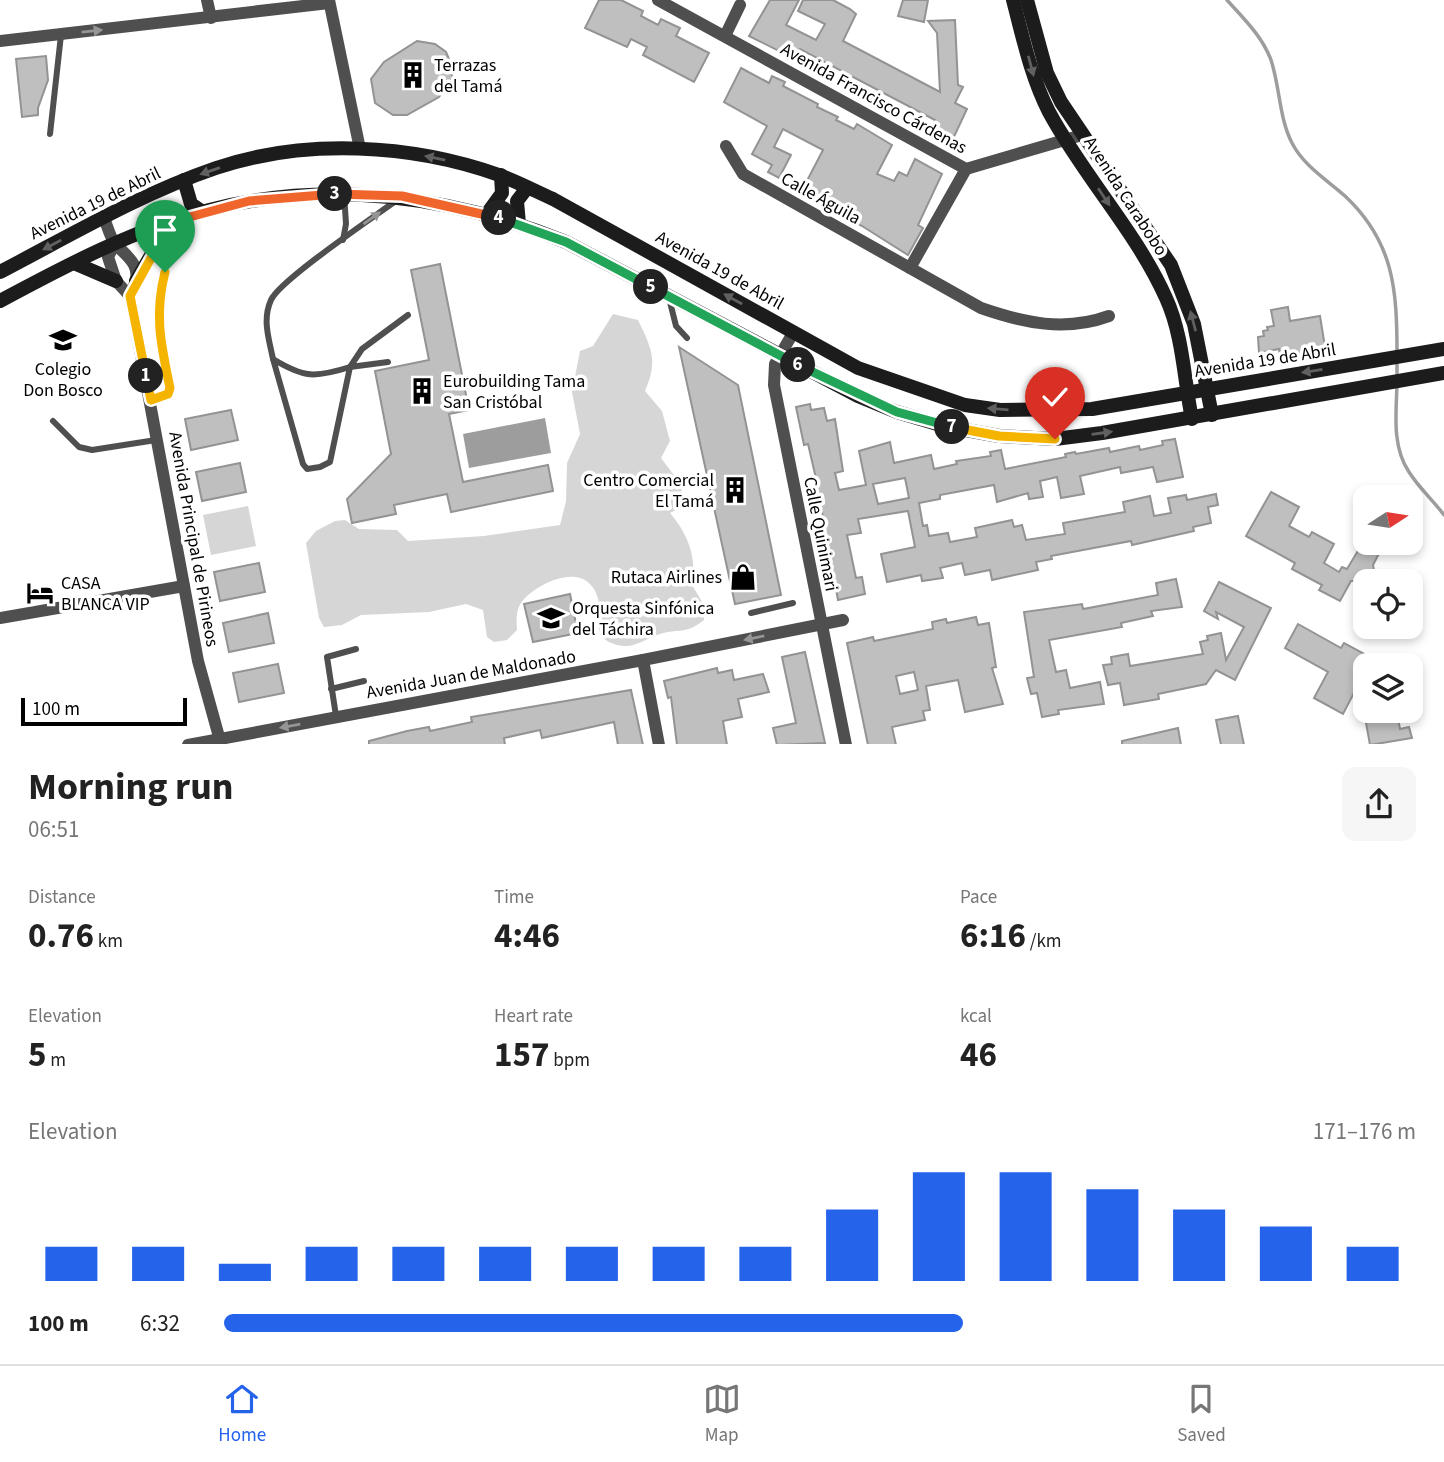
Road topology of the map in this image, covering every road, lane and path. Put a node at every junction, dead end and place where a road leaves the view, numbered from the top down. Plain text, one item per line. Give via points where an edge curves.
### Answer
1 (207, 0) edge
2 (658, 0) edge
3 (1013, 0) edge
4 (1027, 0) edge
5 (329, 2) edge
6 (740, 5) dead end
7 (211, 18) junction
8 (61, 35) junction
9 (725, 36) junction
10 (0, 41) edge
11 (50, 134) dead end
12 (1082, 135) junction
13 (1066, 141) junction
14 (726, 146) dead end
15 (360, 149) junction
16 (966, 169) junction
17 (501, 175) junction
18 (184, 180) junction
19 (527, 188) junction
20 (344, 193) junction
21 (402, 196) junction
22 (203, 212) junction
23 (486, 215) junction
24 (104, 218) junction
25 (170, 223) junction
26 (519, 223) junction
27 (343, 240) junction
28 (115, 243) junction
29 (75, 262) junction
30 (910, 268) junction
31 (0, 272) edge
32 (165, 272) dead end
33 (116, 281) junction
34 (136, 281) junction
35 (130, 296) junction
36 (669, 296) junction
37 (0, 300) edge
38 (408, 316) dead end
39 (1110, 316) dead end
40 (793, 333) junction
41 (687, 338) dead end
42 (1444, 349) edge
43 (780, 356) junction
44 (272, 359) junction
45 (388, 362) dead end
46 (351, 367) junction
47 (1444, 373) edge
48 (1207, 388) junction
49 (1187, 392) junction
50 (151, 400) junction
51 (1212, 415) junction
52 (1192, 419) junction
53 (53, 421) dead end
54 (158, 440) junction
55 (184, 586) junction
56 (793, 603) dead end
57 (751, 613) dead end
58 (0, 618) edge
59 (843, 620) dead end
60 (821, 624) junction
61 (356, 649) dead end
62 (643, 660) junction
63 (364, 681) dead end
64 (331, 689) junction
65 (336, 716) junction
66 (220, 741) edge
67 (188, 744) edge
68 (659, 744) edge
69 (846, 744) edge

1 - 7 street
2 - 9 street, Avenida Francisco Cárdenas
3 -> 13 main road, Avenida Carabobo via 1034,78
4 - 12 main road, Avenida Carabobo via 1047,73
5 - 7 street
5 - 15 street
6 - 9 street
8 -> 7 street
8 - 10 street
8 - 11 lane
9 - 16 street, Avenida Francisco Cárdenas
12 - 13 street, Avenida Francisco Cárdenas
48 -> 12 main road, Avenida Carabobo via 1194,324 1171,265
13 - 16 street, Avenida Francisco Cárdenas
13 -> 49 main road, Avenida Carabobo via 1134,241 1168,301
14 - 30 street, Calle Águila via 743,174
17 -> 15 main road, Avenida 19 de Abril via 407,152
15 -> 18 main road, Avenida 19 de Abril via 271,156
16 - 30 street
17 - 19 main road, Avenida 19 de Abril
17 - 23 main road via 502,193
18 - 22 main road via 191,204
18 - 24 main road, Avenida 19 de Abril
19 - 26 main road via 517,201
40 -> 19 main road, Avenida 19 de Abril
20 - 21 main road
20 - 22 main road via 249,201
20 - 27 lane
21 - 23 main road
27 -> 21 lane
22 - 25 main road
23 - 26 main road
24 - 28 street
24 -> 31 main road, Avenida 19 de Abril
25 - 28 main road
25 - 34 main road
26 - 36 main road
27 - 44 lane via 271,299 266,327
28 - 29 main road
28 - 33 street via 108,257
28 - 34 street via 128,252
29 - 33 main road
29 - 37 main road
30 - 39 street, Calle Águila via 957,297 1022,322 1062,326 1089,324
32 - 50 lane via 157,301 158,326 170,388 168,394
33 - 35 street
34 - 35 street
35 - 50 street, Avenida Principal de Pirineos
36 - 41 lane via 676,326
36 - 43 main road
38 - 46 lane via 362,349
40 - 43 street, Calle Quinimari
49 -> 40 main road, Avenida 19 de Abril via 1066,412 965,405 858,368
42 -> 48 main road, Avenida 19 de Abril
43 -> 52 main road via 897,412 999,436 1055,439
43 - 60 street, Calle Quinimari via 775,364 775,395
44 - 46 lane via 309,376
44 - 46 lane via 307,468 330,462
45 - 46 lane
47 - 51 main road
48 - 49 main road, Avenida 19 de Abril
48 - 51 main road, Avenida Carabobo
49 - 52 main road, Avenida Carabobo
50 - 54 street, Avenida Principal de Pirineos
51 - 52 main road
53 - 54 lane via 79,447 92,450
54 - 55 street, Avenida Principal de Pirineos
55 - 58 street
55 - 66 street, Avenida Principal de Pirineos
56 - 57 lane
59 - 60 street, Avenida Juan de Maldonado
60 -> 62 street, Avenida Juan de Maldonado
60 - 69 street, Calle Quinimari
61 - 64 lane via 327,657
62 - 65 street, Avenida Juan de Maldonado
62 - 68 street
63 - 64 lane
64 - 65 lane
65 -> 66 street, Avenida Juan de Maldonado
66 - 67 street, Avenida Juan de Maldonado

